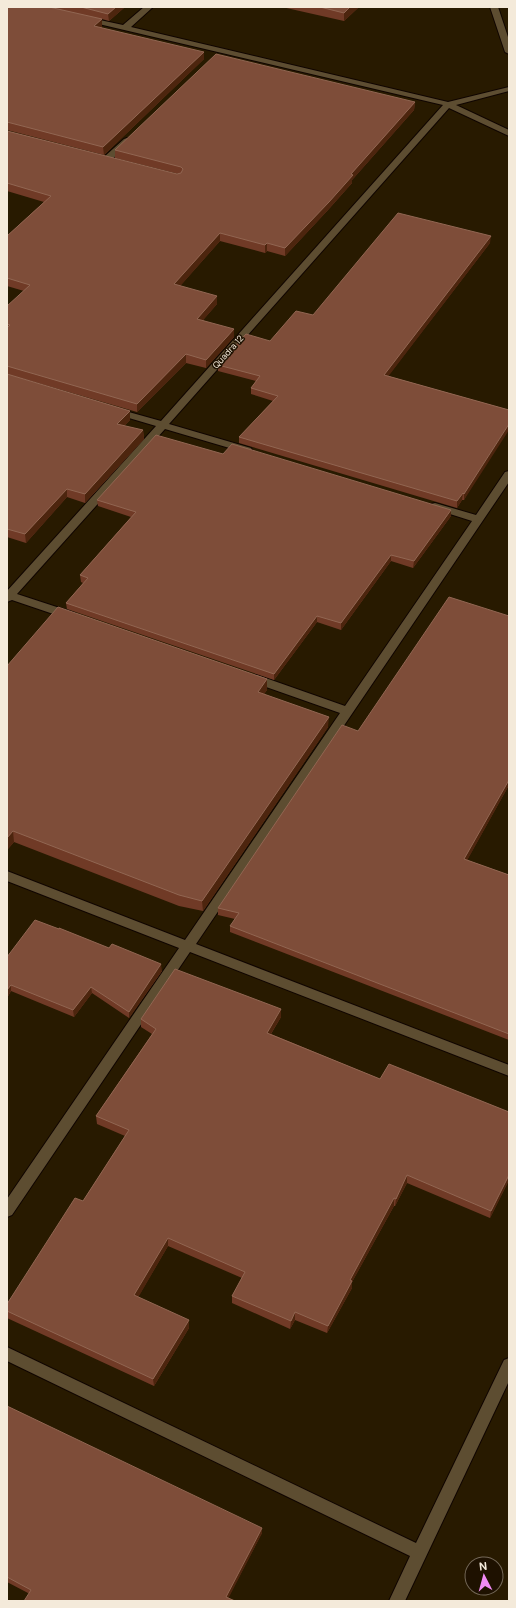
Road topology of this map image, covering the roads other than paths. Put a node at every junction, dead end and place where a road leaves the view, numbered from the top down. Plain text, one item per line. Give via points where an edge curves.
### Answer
1 (149, 7) edge
2 (494, 7) edge
3 (79, 18) edge
4 (125, 28) junction
5 (509, 52) edge
6 (509, 89) edge
7 (448, 104) junction
8 (135, 133) edge
9 (509, 133) edge
10 (84, 154) edge
11 (103, 408) edge
12 (163, 426) junction
13 (260, 454) edge
14 (509, 474) edge
15 (426, 503) edge
16 (478, 519) junction
17 (8, 596) edge
18 (84, 621) edge
19 (242, 675) edge
20 (347, 711) junction
21 (7, 876) edge
22 (187, 946) junction
23 (509, 1071) edge
24 (7, 1211) edge
25 (7, 1354) edge
26 (509, 1365) edge
27 (420, 1553) junction
28 (397, 1601) edge

1 - 4 street
2 - 5 street
3 - 4 street
4 - 7 street via 217,54
6 - 7 street
7 - 9 street
7 - 12 street, Quadra 12
8 - 10 street via 110,161
11 - 12 street
12 - 13 street
12 - 17 street, Quadra 12
14 - 16 street
15 - 16 street
16 - 20 street
17 - 18 street
19 - 20 street
20 - 22 street
21 - 22 street
22 - 23 street
22 - 24 street
25 - 27 street
26 - 27 street
27 - 28 street

